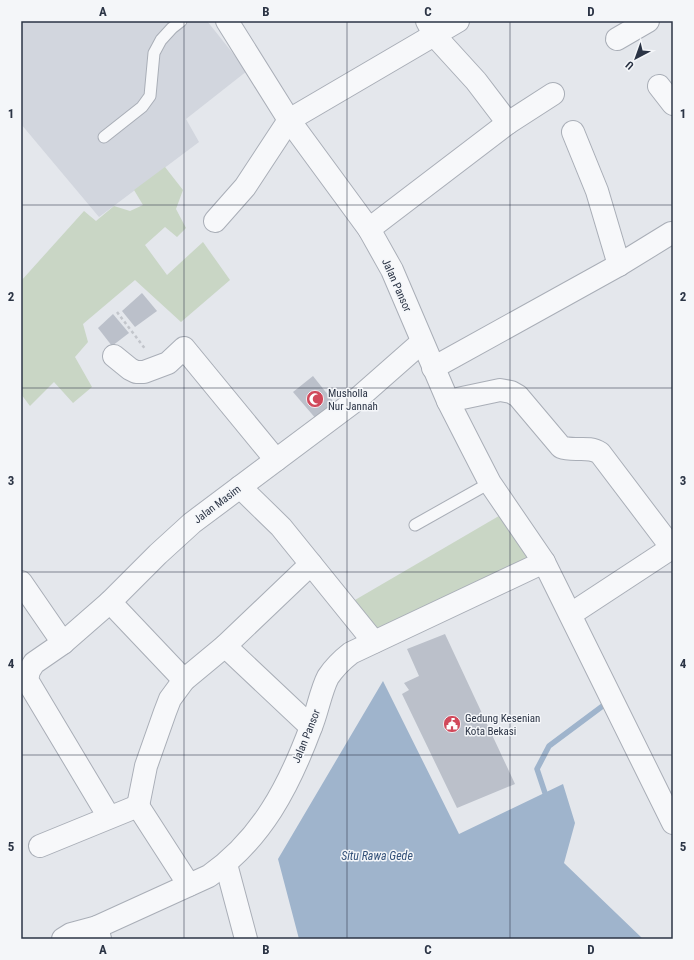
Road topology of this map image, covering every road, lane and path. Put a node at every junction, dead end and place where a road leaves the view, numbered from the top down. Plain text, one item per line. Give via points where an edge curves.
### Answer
1 (180, 21) edge
2 (227, 21) edge
3 (458, 21) edge
4 (648, 21) edge
5 (431, 28) edge
6 (617, 40) dead end
7 (659, 86) dead end
8 (553, 94) dead end
9 (673, 104) edge
10 (290, 120) junction
11 (508, 123) junction
12 (573, 132) dead end
13 (104, 136) dead end
14 (215, 221) dead end
15 (369, 229) junction
16 (671, 233) dead end
17 (619, 265) junction
18 (118, 312) dead end
19 (422, 342) junction
20 (114, 356) dead end
21 (159, 366) junction
22 (433, 368) junction
23 (448, 401) junction
24 (276, 460) junction
25 (488, 484) junction
26 (240, 487) junction
27 (416, 525) dead end
28 (672, 548) edge
29 (544, 562) junction
30 (312, 564) junction
31 (21, 582) edge
32 (110, 602) junction
33 (571, 614) junction
34 (374, 642) junction
35 (63, 643) junction
36 (225, 646) junction
37 (184, 680) junction
38 (311, 727) junction
39 (138, 806) junction
40 (109, 817) junction
41 (673, 823) edge
42 (40, 846) dead end
43 (226, 864) junction
44 (189, 885) junction
45 (99, 933) edge
46 (63, 939) edge
47 (246, 939) edge

1 - 13 lane via 160,40 154,53 150,96 142,107
2 - 10 street, Jalan Pansor
3 - 5 street
4 - 6 street
5 - 10 street
5 - 11 street
7 - 9 street
8 - 11 street
10 - 14 street via 245,186
10 - 15 street, Jalan Pansor
11 - 15 street
12 - 17 street via 597,191
15 - 19 street, Jalan Pansor via 392,270
16 - 17 street
17 - 22 street
18 - 21 path
19 - 22 street, Jalan Pansor
19 - 24 street, Jalan Masim via 355,401
20 - 21 street via 136,372 144,372
21 - 24 street via 168,363 184,348
22 - 23 street, Jalan Pansor
23 - 25 street, Jalan Pansor
23 - 28 street via 500,390 518,396 561,447 589,449 600,453
24 - 26 street, Jalan Masim
25 - 27 lane
25 - 29 street, Jalan Pansor
26 - 30 street via 281,527
26 - 32 street, Jalan Masim via 192,523
28 - 33 street
29 - 33 street, Jalan Pansor
29 - 34 street, Jalan Pansor
30 - 34 street
30 - 36 street
31 - 35 street
32 - 35 street, Jalan Masim
32 - 37 street
33 - 41 street, Jalan Pansor
34 - 38 street, Jalan Pansor via 351,653 339,663 328,678
35 - 40 street, Jalan Masim via 34,663 28,671 27,680
36 - 37 street
36 - 38 street
37 - 39 street via 170,699 165,712 146,766
38 - 43 street, Jalan Pansor via 282,794 270,815 254,836
39 - 40 street
39 - 44 street
40 - 42 street
43 - 44 street, Jalan Pansor via 209,876
43 - 47 street
44 - 45 street, Jalan Pansor
45 - 46 street, Jalan Pansor via 71,934

